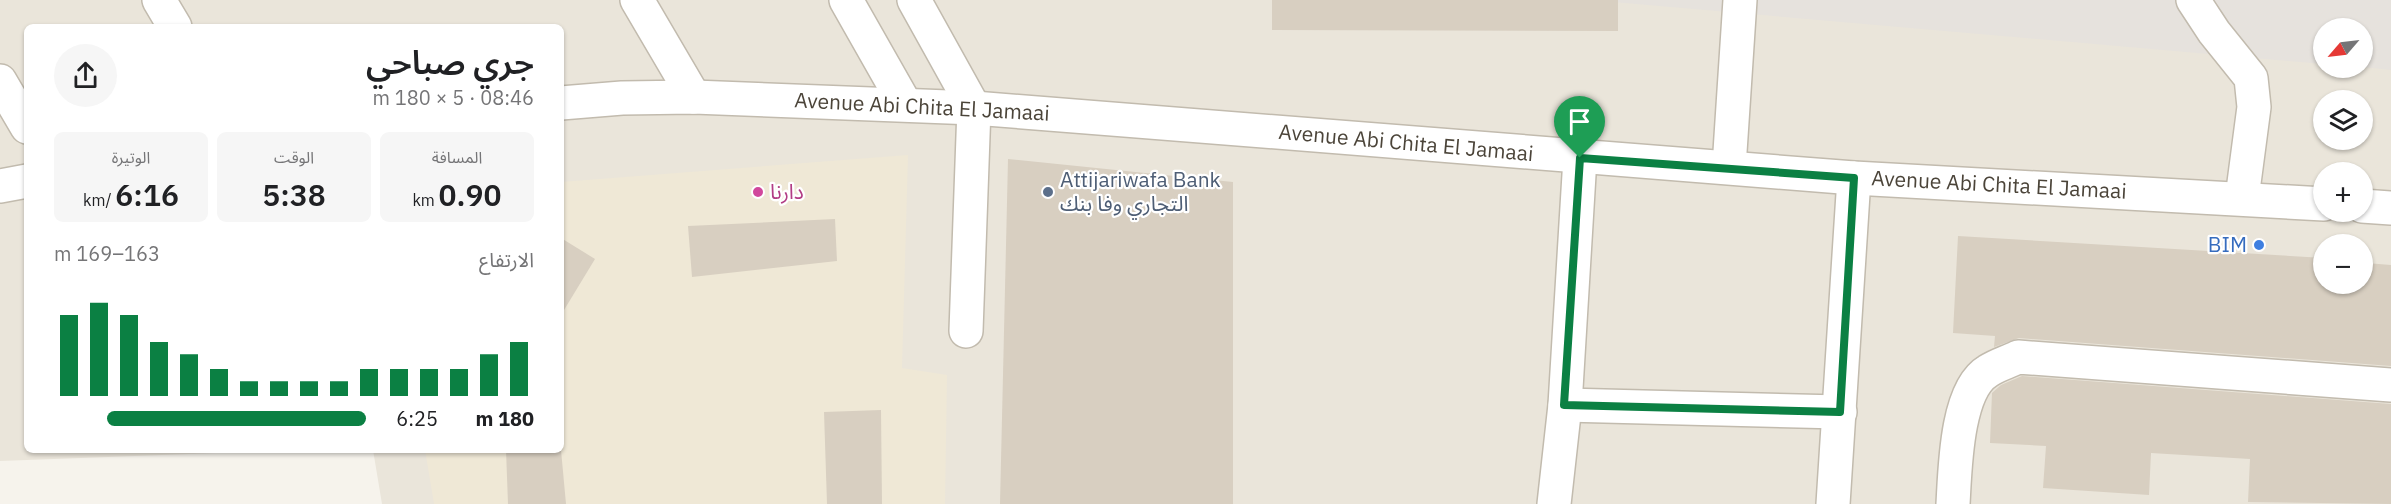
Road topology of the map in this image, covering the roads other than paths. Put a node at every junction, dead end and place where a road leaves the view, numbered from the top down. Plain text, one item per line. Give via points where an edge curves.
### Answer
1 (159, 0) edge
2 (637, 0) edge
3 (846, 0) edge
4 (914, 0) edge
5 (1740, 0) edge
6 (2193, 0) edge
7 (173, 24) edge
8 (0, 81) edge
9 (694, 98) junction
10 (564, 103) edge
11 (905, 104) junction
12 (974, 108) junction
13 (24, 122) edge
14 (1580, 158) junction
15 (1729, 167) junction
16 (1854, 178) junction
17 (24, 182) edge
18 (0, 186) edge
19 (2242, 198) junction
20 (2313, 203) edge
21 (2373, 207) edge
22 (2391, 208) edge
23 (966, 331) dead end
24 (2391, 385) edge
25 (1564, 405) junction
26 (1840, 412) junction
27 (1554, 504) edge
28 (1833, 504) edge
29 (1953, 504) edge

1 - 7 street
2 - 9 street
3 - 11 street
4 - 12 street
5 - 15 street
6 - 19 street via 2251,78 2254,107
8 - 13 street
9 - 10 street, Avenue Abi Chita El Jamaai
9 - 11 street, Avenue Abi Chita El Jamaai
11 - 12 street, Avenue Abi Chita El Jamaai
12 - 14 street, Avenue Abi Chita El Jamaai
12 - 23 street
14 - 15 street, Avenue Abi Chita El Jamaai
14 - 25 street
15 - 16 street, Avenue Abi Chita El Jamaai
16 - 19 street, Avenue Abi Chita El Jamaai
16 - 26 street
17 - 18 street
19 - 20 street, Avenue Abi Chita El Jamaai
21 - 22 street
24 - 29 street via 2018,357 1986,371 1969,395 1959,431
25 - 26 street
25 - 27 street
26 - 28 street

